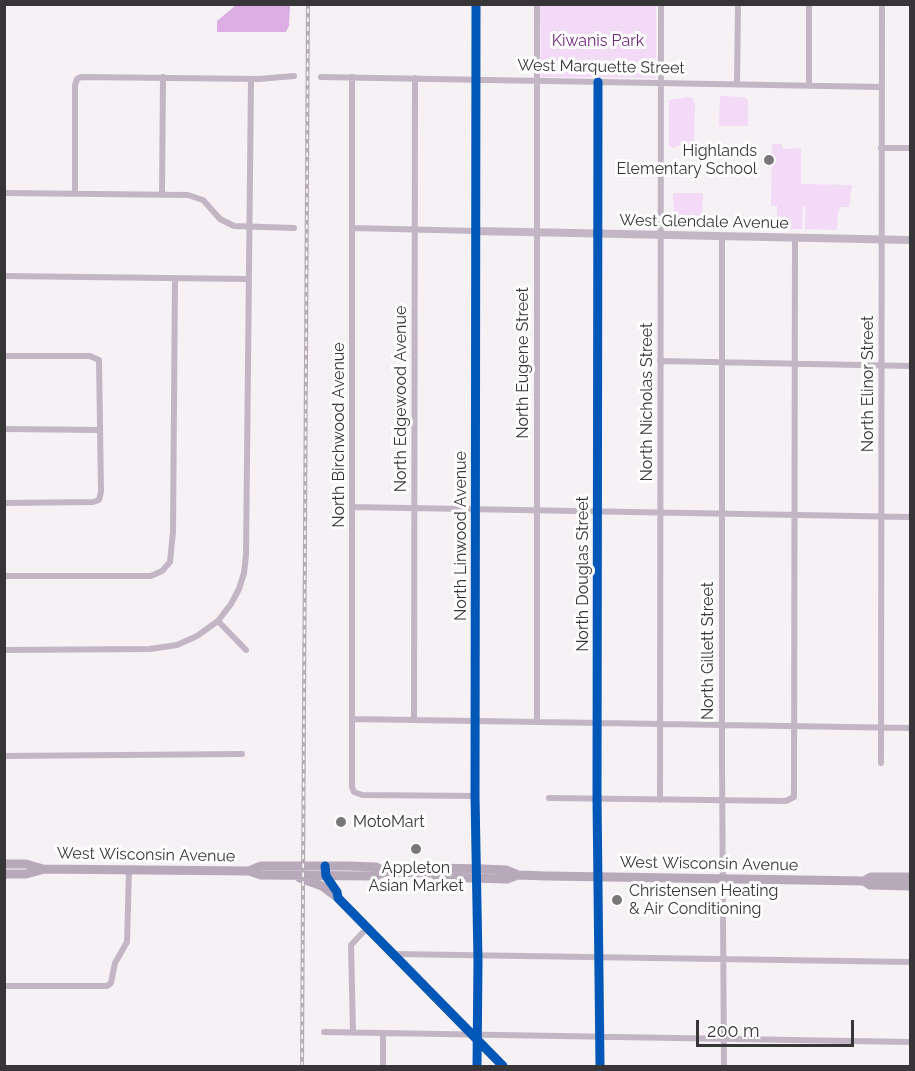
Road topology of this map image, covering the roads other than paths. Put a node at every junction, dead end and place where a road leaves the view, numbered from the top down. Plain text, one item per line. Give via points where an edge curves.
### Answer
1 (476, 4) edge
2 (537, 4) edge
3 (661, 4) edge
4 (738, 4) edge
5 (809, 4) edge
6 (882, 4) edge
7 (294, 76) dead end
8 (163, 77) junction
9 (321, 77) dead end
10 (352, 77) junction
11 (415, 78) junction
12 (251, 79) junction
13 (476, 79) junction
14 (537, 81) junction
15 (598, 82) junction
16 (660, 83) junction
17 (737, 84) junction
18 (809, 86) junction
19 (881, 87) junction
20 (881, 148) junction
21 (910, 148) edge
22 (4, 193) edge
23 (75, 193) junction
24 (162, 194) junction
25 (250, 227) junction
26 (294, 228) dead end
27 (352, 228) junction
28 (415, 230) junction
29 (476, 231) junction
30 (537, 232) junction
31 (598, 233) junction
32 (660, 235) junction
33 (722, 236) junction
34 (795, 237) junction
35 (882, 239) junction
36 (910, 240) edge
37 (4, 276) edge
38 (175, 278) junction
39 (248, 279) junction
40 (4, 356) edge
41 (660, 361) junction
42 (723, 363) junction
43 (795, 364) junction
44 (881, 366) junction
45 (910, 366) edge
46 (4, 429) edge
47 (100, 430) junction
48 (4, 503) edge
49 (352, 507) junction
50 (414, 508) junction
51 (476, 509) junction
52 (537, 510) junction
53 (598, 511) junction
54 (660, 512) junction
55 (722, 513) junction
56 (795, 515) junction
57 (881, 517) junction
58 (910, 517) edge
59 (4, 576) edge
60 (218, 621) junction
61 (4, 650) edge
62 (246, 650) dead end
63 (352, 718) junction
64 (414, 720) junction
65 (475, 720) junction
66 (537, 721) junction
67 (598, 722) junction
68 (660, 724) junction
69 (722, 724) junction
70 (795, 726) junction
71 (881, 728) junction
72 (910, 728) edge
73 (242, 754) dead end
74 (4, 756) edge
75 (880, 763) dead end
76 (475, 796) junction
77 (549, 798) dead end
78 (597, 798) junction
79 (660, 800) junction
80 (722, 800) junction
81 (4, 864) edge
82 (365, 867) junction
83 (43, 869) junction
84 (129, 870) junction
85 (249, 871) junction
86 (325, 871) junction
87 (385, 872) junction
88 (4, 874) edge
89 (476, 874) junction
90 (292, 875) junction
91 (347, 876) junction
92 (598, 877) junction
93 (910, 877) edge
94 (722, 879) junction
95 (864, 882) junction
96 (910, 884) edge
97 (324, 888) junction
98 (338, 898) junction
99 (368, 927) junction
100 (395, 954) junction
101 (478, 955) junction
102 (599, 957) junction
103 (723, 959) junction
104 (910, 962) edge
105 (4, 986) edge
106 (324, 1032) dead end
107 (353, 1032) junction
108 (383, 1033) junction
109 (475, 1036) junction
110 (600, 1036) junction
111 (723, 1038) junction
112 (910, 1042) edge
113 (383, 1066) edge
114 (477, 1066) edge
115 (503, 1066) edge
116 (600, 1066) edge
117 (724, 1066) edge

1 - 13 street, North Linwood Avenue
2 - 14 street, North Eugene Street
3 - 16 street, North Nicholas Street
4 - 17 street
5 - 18 street
6 - 19 street, North Elinor Street
7 - 12 street
8 - 12 street
8 - 23 street via 77,79
8 - 24 street
9 - 10 street, West Marquette Street
10 - 11 street, West Marquette Street
10 - 27 street, North Birchwood Avenue
11 - 13 street, West Marquette Street
11 - 28 street, North Edgewood Avenue
12 - 25 street
13 - 14 street, West Marquette Street
13 - 29 street, North Linwood Avenue
14 - 15 street, West Marquette Street
14 - 30 street, North Eugene Street
15 - 16 street, West Marquette Street
15 - 31 street, North Douglas Street
16 - 17 street, West Marquette Street
16 - 32 street, North Nicholas Street
17 - 18 street, West Marquette Street
18 - 19 street, West Marquette Street
19 - 20 street, North Elinor Street
20 - 21 street
20 - 35 street, North Elinor Street
22 - 23 street
23 - 24 street
24 - 25 street via 198,197 225,222
25 - 26 street
25 - 39 street
27 - 28 street, West Glendale Avenue
27 - 49 street, North Birchwood Avenue
28 - 29 street, West Glendale Avenue
28 - 50 street, North Edgewood Avenue
29 - 30 street, West Glendale Avenue
29 - 51 street, North Linwood Avenue
30 - 31 street, West Glendale Avenue
30 - 52 street, North Eugene Street
31 - 32 street, West Glendale Avenue
31 - 53 street, North Douglas Street
32 - 33 street, West Glendale Avenue
32 - 41 street, North Nicholas Street
33 - 34 street, West Glendale Avenue
33 - 42 street, North Gillett Street
34 - 35 street, West Glendale Avenue
34 - 43 street
35 - 36 street, West Glendale Avenue
35 - 44 street, North Elinor Street
37 - 38 street
38 - 39 street
38 - 59 street via 173,532 172,557 167,567 151,576
39 - 60 street via 246,564 236,596
40 - 47 street via 97,357
41 - 42 street
41 - 54 street, North Nicholas Street
42 - 43 street
42 - 55 street, North Gillett Street
43 - 44 street
43 - 56 street
44 - 45 street
44 - 57 street, North Elinor Street
46 - 47 street
47 - 48 street via 99,500
49 - 50 street
49 - 63 street, North Birchwood Avenue
50 - 51 street
50 - 64 street, North Edgewood Avenue
51 - 52 street
51 - 65 street, North Linwood Avenue
52 - 53 street
52 - 66 street, North Eugene Street
53 - 54 street
53 - 67 street, North Douglas Street
54 - 55 street
54 - 68 street, North Nicholas Street
55 - 56 street
55 - 69 street, North Gillett Street
56 - 57 street
56 - 70 street
57 - 58 street
57 - 71 street, North Elinor Street
60 - 61 street via 197,636 159,649
60 - 62 street
63 - 64 street
63 - 76 street, North Birchwood Avenue via 354,792
64 - 65 street
65 - 66 street
65 - 76 street, North Linwood Avenue
66 - 67 street
67 - 68 street
67 - 78 street, North Douglas Street
68 - 69 street
68 - 79 street, North Nicholas Street
69 - 70 street
69 - 80 street, North Gillett Street
70 - 71 street
70 - 80 street via 793,798
71 - 72 street
71 - 75 street, North Elinor Street
73 - 74 street
76 - 89 street, North Linwood Avenue
77 - 78 street
78 - 79 street
78 - 92 street, North Douglas Street
79 - 80 street
80 - 94 street, North Gillett Street
81 - 83 main road, West Wisconsin Avenue
82 - 86 main road, West Wisconsin Avenue
82 - 87 main road, West Wisconsin Avenue
82 - 91 main road via 363,872
83 - 84 main road, West Wisconsin Avenue
83 - 88 main road, West Wisconsin Avenue
84 - 85 main road, West Wisconsin Avenue
84 - 105 street via 127,942 115,963 111,983
85 - 86 main road, West Wisconsin Avenue via 261,866
85 - 90 main road, West Wisconsin Avenue
86 - 90 main road, West Wisconsin Avenue
86 - 91 main road, West Wisconsin Avenue
86 - 97 main road
86 - 98 main road
87 - 89 main road, West Wisconsin Avenue via 432,873 438,877
87 - 91 main road, West Wisconsin Avenue via 376,876
89 - 92 main road, West Wisconsin Avenue via 506,870 518,875
89 - 101 street, North Linwood Avenue
90 - 97 main road
92 - 94 main road, West Wisconsin Avenue
92 - 102 street, North Douglas Street
93 - 95 main road, West Wisconsin Avenue via 871,876
94 - 95 main road, West Wisconsin Avenue
94 - 103 street, North Gillett Street
95 - 96 main road, West Wisconsin Avenue
97 - 98 main road
98 - 99 main road
99 - 100 main road
99 - 107 street via 351,945
100 - 101 street
100 - 109 main road
101 - 102 street
101 - 109 street, North Linwood Avenue
102 - 103 street
102 - 110 street, North Douglas Street
103 - 104 street
103 - 111 street, North Gillett Street
106 - 107 street
107 - 108 street
108 - 109 street
108 - 113 street
109 - 110 street
109 - 114 street, North Linwood Avenue
109 - 115 main road
110 - 111 street
110 - 116 street, North Douglas Street
111 - 112 street
111 - 117 street, North Gillett Street

